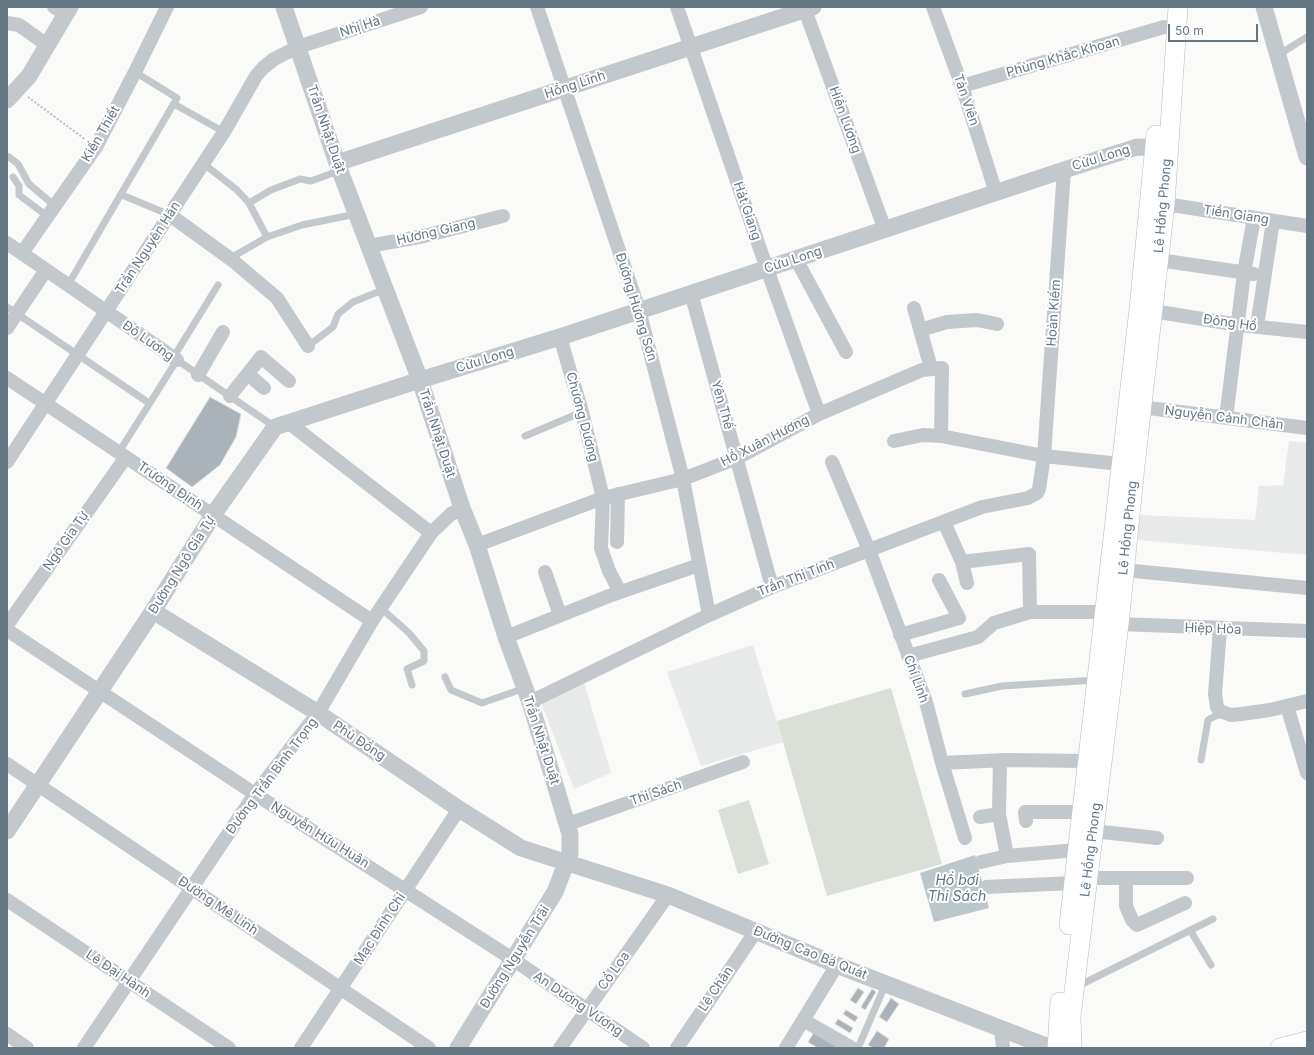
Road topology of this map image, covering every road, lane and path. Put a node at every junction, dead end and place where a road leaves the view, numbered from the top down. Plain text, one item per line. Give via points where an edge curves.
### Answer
1 (167, 7) edge
2 (284, 7) edge
3 (421, 7) edge
4 (537, 7) edge
5 (677, 7) edge
6 (932, 7) edge
7 (1165, 7) edge
8 (1178, 7) edge
9 (1264, 7) edge
10 (61, 8) edge
11 (809, 8) edge
12 (7, 23) edge
13 (1164, 27) junction
14 (1307, 37) edge
15 (40, 40) junction
16 (298, 47) junction
17 (690, 47) junction
18 (1277, 55) junction
19 (136, 72) junction
20 (962, 86) junction
21 (564, 88) junction
22 (10, 92) edge
23 (174, 104) junction
24 (224, 132) junction
25 (96, 147) junction
26 (1162, 147) junction
27 (9, 157) dead end
28 (1307, 157) edge
29 (204, 164) junction
30 (339, 166) junction
31 (1064, 170) junction
32 (13, 177) dead end
33 (996, 193) junction
34 (122, 195) junction
35 (249, 203) junction
36 (1165, 204) junction
37 (51, 211) junction
38 (356, 214) junction
39 (170, 215) junction
40 (503, 216) dead end
41 (1254, 218) junction
42 (1273, 221) junction
43 (1307, 226) edge
44 (885, 230) junction
45 (267, 237) junction
46 (7, 244) edge
47 (369, 246) junction
48 (22, 253) junction
49 (796, 259) junction
50 (232, 260) junction
51 (1159, 260) junction
52 (767, 269) junction
53 (46, 270) junction
54 (1244, 273) junction
55 (1264, 275) junction
56 (68, 285) junction
57 (218, 285) dead end
58 (385, 289) junction
59 (691, 293) junction
60 (914, 308) dead end
61 (12, 310) edge
62 (639, 310) junction
63 (106, 311) junction
64 (1153, 311) junction
65 (997, 324) dead end
66 (1239, 325) junction
67 (1258, 326) junction
68 (7, 328) edge
69 (920, 330) junction
70 (223, 332) dead end
71 (1307, 332) edge
72 (560, 337) junction
73 (308, 346) joint
74 (846, 352) dead end
75 (77, 355) junction
76 (175, 359) junction
77 (932, 368) junction
78 (248, 374) junction
79 (198, 375) junction
80 (7, 378) edge
81 (420, 380) junction
82 (289, 381) dead end
83 (264, 388) dead end
84 (230, 396) junction
85 (46, 403) junction
86 (149, 403) junction
87 (582, 412) junction
88 (1136, 413) junction
89 (820, 414) junction
90 (1226, 418) junction
91 (282, 425) junction
92 (1307, 428) edge
93 (524, 436) dead end
94 (941, 436) junction
95 (894, 442) dead end
96 (122, 455) junction
97 (1044, 456) junction
98 (737, 458) junction
99 (7, 462) edge
100 (832, 462) dead end
101 (1128, 465) junction
102 (683, 479) junction
103 (618, 494) junction
104 (603, 498) junction
105 (462, 508) junction
106 (213, 515) junction
107 (944, 522) junction
108 (431, 533) junction
109 (617, 542) dead end
110 (477, 545) junction
111 (869, 550) junction
112 (962, 562) junction
113 (699, 565) junction
114 (1124, 570) junction
115 (544, 572) dead end
116 (939, 580) dead end
117 (967, 583) dead end
118 (772, 587) junction
119 (1307, 588) edge
120 (620, 592) junction
121 (381, 608) junction
122 (153, 611) junction
123 (1030, 612) junction
124 (560, 615) junction
125 (709, 615) junction
126 (1112, 618) junction
127 (372, 621) junction
128 (7, 625) edge
129 (1220, 629) junction
130 (7, 630) edge
131 (1307, 631) edge
132 (900, 634) junction
133 (506, 637) junction
134 (908, 656) junction
135 (445, 677) dead end
136 (1096, 680) junction
137 (412, 685) dead end
138 (100, 691) junction
139 (965, 694) dead end
140 (527, 695) junction
141 (1307, 702) edge
142 (1287, 706) junction
143 (318, 713) junction
144 (1224, 714) junction
145 (1000, 760) junction
146 (1201, 760) dead end
147 (1087, 761) junction
148 (743, 762) dead end
149 (942, 763) junction
150 (7, 764) edge
151 (1307, 773) edge
152 (38, 785) junction
153 (255, 794) junction
154 (459, 809) junction
155 (1081, 812) junction
156 (999, 814) junction
157 (980, 817) dead end
158 (1026, 821) dead end
159 (568, 824) junction
160 (7, 831) edge
161 (1093, 831) junction
162 (966, 838) dead end
163 (1157, 838) dead end
164 (1077, 850) junction
165 (1007, 856) junction
166 (981, 862) dead end
167 (568, 864) junction
168 (1126, 878) junction
169 (1187, 878) dead end
170 (1080, 880) junction
171 (986, 887) dead end
172 (192, 888) junction
173 (406, 890) junction
174 (668, 895) junction
175 (7, 900) edge
176 (1185, 903) dead end
177 (1213, 919) dead end
178 (1190, 930) junction
179 (756, 931) junction
180 (514, 960) junction
181 (837, 965) junction
182 (1211, 966) dead end
183 (129, 981) junction
184 (886, 983) junction
185 (341, 988) junction
186 (1074, 988) junction
187 (586, 1010) junction
188 (804, 1020) junction
189 (1001, 1029) junction
190 (7, 1034) edge
191 (27, 1048) edge
192 (84, 1048) edge
193 (229, 1048) edge
194 (301, 1048) edge
195 (429, 1048) edge
196 (458, 1048) edge
197 (560, 1048) edge
198 (644, 1048) edge
199 (677, 1048) edge
200 (786, 1048) edge
201 (852, 1048) edge
202 (858, 1048) edge
203 (1003, 1048) edge
204 (1051, 1048) edge
205 (1057, 1048) edge
206 (1072, 1048) edge

1 - 19 street, Kiến Thiết
2 - 16 street, Trần Nhật Duật
3 - 16 street, Nhị Hà
4 - 21 street, Đường Hương Sơn
5 - 17 street, Hát Giang
6 - 20 street, Tản Viên
7 - 13 main road, Lê Hồng Phong
8 - 26 main road, Lê Hồng Phong
9 - 18 street
10 - 15 street
10 - 22 street via 29,76
11 - 17 street, Hồng Lĩnh
11 - 44 street, Hiền Lương
12 - 15 street via 19,25
13 - 20 street, Phùng Khắc Khoan
13 - 26 main road, Lê Hồng Phong
14 - 18 lane
15 - 22 street
16 - 24 street, Trần Nguyên Hãn via 274,58 256,76
16 - 30 street, Trần Nhật Duật
17 - 21 street, Hồng Lĩnh
17 - 52 street, Hát Giang
18 - 28 street
19 - 23 lane via 177,98
19 - 25 street, Kiến Thiết
20 - 33 street, Tản Viên
21 - 30 street, Hồng Lĩnh
21 - 62 street, Đường Hương Sơn
22 - 25 path
23 - 24 lane
23 - 34 lane
24 - 29 street, Trần Nguyên Hãn
25 - 37 street, Kiến Thiết
26 - 31 street, Cửu Long via 1137,147
26 - 36 main road, Lê Hồng Phong
26 - 88 main road, Lê Hồng Phong via 1145,258
27 - 37 lane via 18,164 29,184
29 - 35 lane
29 - 39 street, Trần Nguyên Hãn
30 - 35 lane via 311,181 300,178
30 - 38 street, Trần Nhật Duật
31 - 33 street, Cửu Long
31 - 97 street, Hoàn Kiếm
32 - 37 lane via 19,186 19,196
33 - 44 street, Cửu Long
34 - 39 lane
34 - 56 lane
35 - 45 lane
36 - 41 street, Tiền Giang
36 - 51 main road, Lê Hồng Phong
37 - 48 street, Kiến Thiết
38 - 45 lane via 302,225
38 - 47 street, Trần Nhật Duật
39 - 50 street
39 - 63 street, Trần Nguyên Hãn
40 - 47 street, Hương Giang via 424,236
41 - 42 street, Tiền Giang
41 - 54 street
42 - 43 street, Tiền Giang
42 - 55 street
44 - 49 street, Cửu Long
45 - 50 lane via 234,256
46 - 48 street, Đô Lương
47 - 58 street, Trần Nhật Duật
48 - 53 street, Đô Lương
49 - 52 street, Cửu Long
49 - 74 street
50 - 73 street via 277,298
51 - 54 street
51 - 64 main road, Lê Hồng Phong
52 - 59 street, Cửu Long
52 - 89 street, Hát Giang
53 - 56 street, Đô Lương
53 - 61 street
54 - 55 street
54 - 66 street
55 - 67 street
56 - 63 street, Đô Lương
57 - 76 lane
58 - 73 lane via 353,302 338,314 333,327
58 - 81 street, Trần Nhật Duật
59 - 62 street, Cửu Long
59 - 98 street, Yên Thế
60 - 69 street
61 - 68 street
61 - 75 lane
62 - 72 street, Cửu Long
62 - 102 street, Đường Hương Sơn
63 - 75 street, Trần Nguyên Hãn
63 - 76 street, Đô Lương
64 - 66 street, Đông Hồ
64 - 88 main road, Lê Hồng Phong
65 - 69 street via 977,320
66 - 67 street, Đông Hồ
66 - 90 street
67 - 71 street, Đông Hồ
69 - 77 street
70 - 79 street
72 - 81 street, Cửu Long
72 - 87 street, Chương Dương
75 - 85 street, Trần Nguyên Hãn
75 - 86 lane
76 - 79 lane, Đô Lương
76 - 86 lane
77 - 89 street, Hồ Xuân Hương via 912,373
77 - 94 street via 942,368
78 - 82 street via 261,357
78 - 83 street
78 - 84 street
79 - 84 lane, Đô Lương
80 - 85 street, Trương Định
81 - 91 street
81 - 105 street, Trần Nhật Duật
84 - 91 lane, Đô Lương
85 - 96 street, Trương Định
85 - 99 street, Trần Nguyên Hãn
86 - 96 lane
87 - 93 lane
87 - 104 street, Chương Dương
88 - 90 street, Nguyễn Cảnh Chân
88 - 101 main road, Lê Hồng Phong
89 - 98 street, Hồ Xuân Hương
90 - 92 street, Nguyễn Cảnh Chân
91 - 106 street, Đường Ngô Gia Tự
91 - 108 street
94 - 95 street via 923,435
94 - 97 street
96 - 106 street, Trương Định
96 - 128 street, Ngô Gia Tự
97 - 101 street
97 - 107 street, Trần Thị Tính via 1040,489 1033,496 993,504
98 - 102 street, Hồ Xuân Hương
98 - 118 street, Yên Thế
100 - 111 street, Chí Linh
101 - 114 main road, Lê Hồng Phong
101 - 126 main road, Lê Hồng Phong
102 - 103 street, Hồ Xuân Hương
102 - 113 street, Đường Hương Sơn
103 - 104 street, Hồ Xuân Hương
103 - 109 street
104 - 110 street, Hồ Xuân Hương
104 - 120 street, Chương Dương via 601,548
105 - 108 street, Đường Trần Bình Trọng via 451,514
105 - 110 street, Trần Nhật Duật
106 - 122 street, Đường Ngô Gia Tự
106 - 127 street, Trương Định
107 - 111 street, Trần Thị Tính
107 - 112 street
108 - 121 street, Đường Trần Bình Trọng
110 - 133 street, Trần Nhật Duật
111 - 118 street, Trần Thị Tính
111 - 132 street, Chí Linh
112 - 117 street
112 - 123 street via 1030,554
113 - 120 street
113 - 125 street, Đường Hương Sơn
114 - 119 street
114 - 126 main road, Lê Hồng Phong
115 - 124 street
116 - 132 street via 960,618
118 - 125 street, Trần Thị Tính
120 - 124 street
121 - 127 street, Đường Trần Bình Trọng
121 - 137 lane via 409,633 424,651 424,661 406,669
122 - 138 street, Đường Ngô Gia Tự
122 - 143 street, Phù Đổng
123 - 126 street, Hiệp Hòa
123 - 134 street, Hiệp Hòa via 994,622 978,637
124 - 133 street
125 - 140 street, Trần Thị Tính
126 - 129 street, Hiệp Hòa
126 - 136 main road, Lê Hồng Phong
126 - 161 main road, Lê Hồng Phong
127 - 143 street, Đường Trần Bình Trọng
129 - 131 street, Hiệp Hòa
129 - 144 street via 1215,694 1217,707
130 - 138 street, Nguyễn Hữu Huân
132 - 134 street, Chí Linh
133 - 140 street, Trần Nhật Duật
134 - 149 street, Chí Linh via 926,702
135 - 140 lane via 451,690 482,703
136 - 139 lane via 1002,686
136 - 147 main road, Lê Hồng Phong
138 - 152 street, Đường Ngô Gia Tự
138 - 153 street, Nguyễn Hữu Huân
140 - 159 street, Trần Nhật Duật
141 - 142 street
142 - 144 street via 1240,714
142 - 151 street
143 - 153 street, Đường Trần Bình Trọng
143 - 154 street, Phù Đổng
144 - 146 lane via 1208,720
145 - 147 street
145 - 149 street
145 - 156 street
147 - 155 main road, Lê Hồng Phong
148 - 159 street, Thi Sách
149 - 162 street, Chí Linh
150 - 152 street, Đường Mê Linh
152 - 160 street, Đường Ngô Gia Tự
152 - 172 street, Đường Mê Linh
153 - 172 street, Đường Trần Bình Trọng
153 - 173 street, Nguyễn Hữu Huân
154 - 167 street, Phù Đổng via 521,848
154 - 173 street, Mạc Đĩnh Chi
155 - 158 street via 1025,812
155 - 164 main road, Lê Hồng Phong
156 - 157 street
156 - 165 street
159 - 167 street, Trần Nhật Duật via 571,844
161 - 163 street
161 - 170 main road, Lê Hồng Phong
164 - 165 street
164 - 170 main road, Lê Hồng Phong
165 - 166 street
167 - 174 street, Đường Cao Bá Quát
167 - 180 street, Đường Nguyễn Trãi via 555,892
168 - 169 street
168 - 170 street
168 - 176 street via 1126,906 1137,925
170 - 171 street
170 - 186 main road, Lê Hồng Phong
170 - 205 main road, Lê Hồng Phong
172 - 183 street, Đường Trần Bình Trọng
172 - 185 street, Đường Mê Linh
173 - 180 street, Nguyễn Hữu Huân
173 - 185 street, Mạc Đĩnh Chi
174 - 179 street, Đường Cao Bá Quát
174 - 187 street, Cổ Loa
175 - 183 street, Lê Đại Hành
177 - 178 lane
178 - 182 lane
178 - 186 lane
179 - 181 street, Đường Cao Bá Quát
179 - 199 street, Lê Chân
180 - 187 street, An Dương Vương
180 - 196 street, Đường Nguyễn Trãi
181 - 184 street, Đường Cao Bá Quát
181 - 188 street
183 - 192 street, Đường Trần Bình Trọng
183 - 193 street, Lê Đại Hành
184 - 189 street, Đường Cao Bá Quát
184 - 202 lane
185 - 194 street, Mạc Đĩnh Chi
185 - 195 street, Đường Mê Linh
186 - 206 main road, Lê Hồng Phong via 1071,1016
187 - 197 street, Cổ Loa
187 - 198 street, An Dương Vương
188 - 200 street
188 - 201 street
189 - 203 street
189 - 204 street, Đường Cao Bá Quát
190 - 191 street

